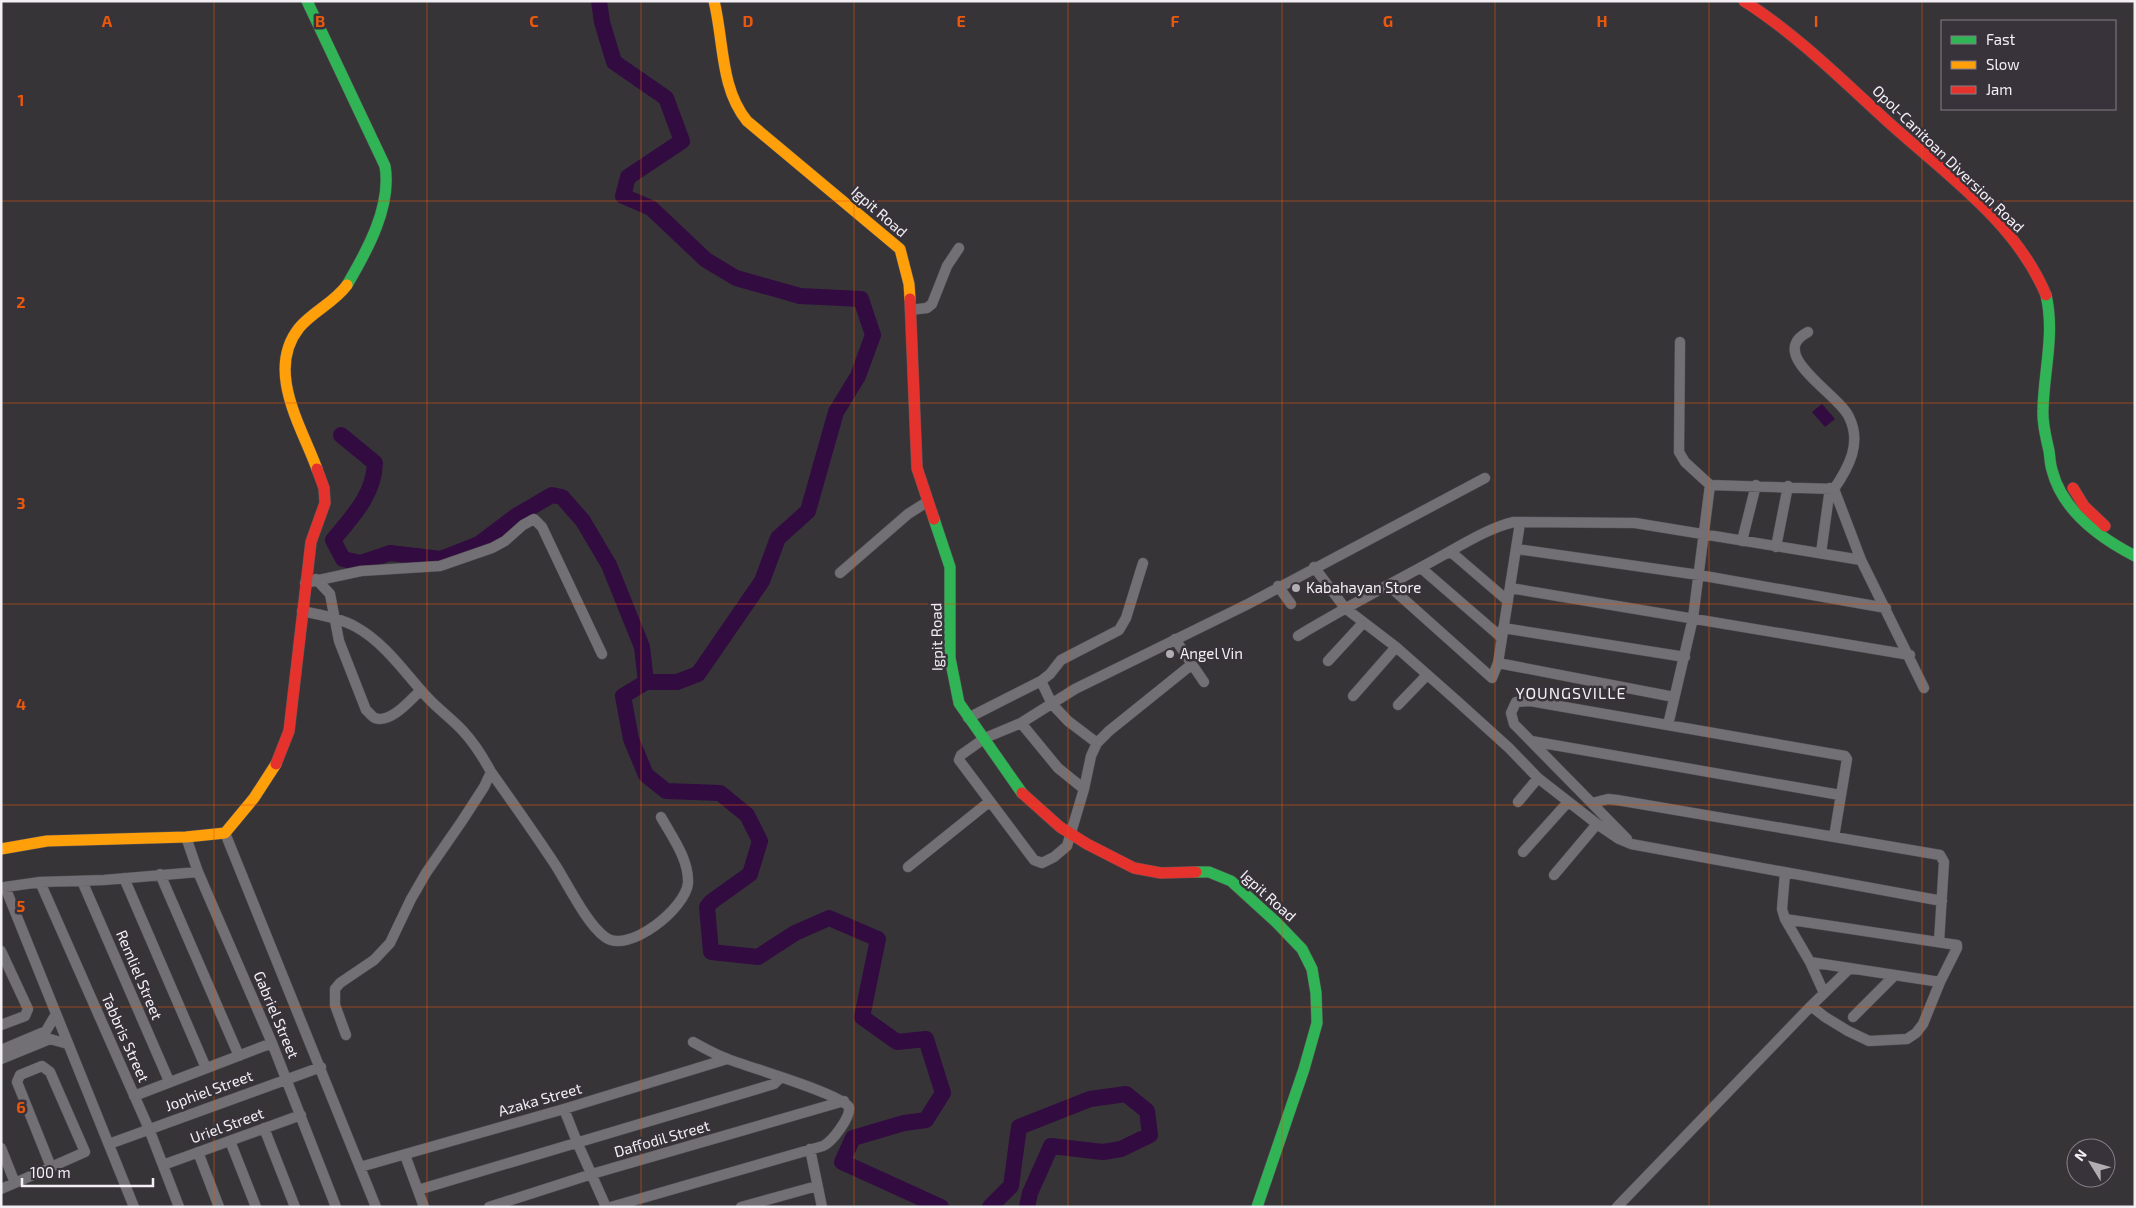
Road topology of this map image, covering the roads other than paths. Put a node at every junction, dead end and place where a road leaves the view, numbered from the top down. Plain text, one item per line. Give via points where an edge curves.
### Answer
1 (307, 1) edge
2 (714, 1) edge
3 (1744, 1) edge
4 (1764, 1) edge
5 (959, 248) dead end
6 (910, 310) junction
7 (1808, 332) dead end
8 (1680, 342) dead end
9 (1485, 478) dead end
10 (1710, 485) junction
11 (1756, 485) junction
12 (1788, 486) junction
13 (1832, 488) junction
14 (927, 502) junction
15 (1520, 523) junction
16 (1704, 535) junction
17 (1742, 541) junction
18 (2135, 544) edge
19 (1776, 547) junction
20 (1517, 549) junction
21 (1450, 552) junction
22 (1821, 553) junction
23 (2135, 556) edge
24 (1861, 560) junction
25 (1143, 563) dead end
26 (1314, 567) junction
27 (1421, 568) junction
28 (840, 573) dead end
29 (1699, 575) junction
30 (311, 581) junction
31 (1388, 585) junction
32 (1278, 586) junction
33 (1510, 588) junction
34 (1508, 601) junction
35 (1290, 604) dead end
36 (1345, 608) junction
37 (1886, 608) junction
38 (302, 611) junction
39 (335, 618) junction
40 (1693, 618) junction
41 (1363, 623) junction
42 (1502, 633) junction
43 (1298, 636) dead end
44 (1176, 639) junction
45 (1396, 647) junction
46 (602, 654) dead end
47 (1910, 655) junction
48 (1684, 657) junction
49 (1328, 661) dead end
50 (1498, 663) junction
51 (1191, 665) junction
52 (1427, 674) junction
53 (1040, 681) junction
54 (1204, 682) dead end
55 (1924, 688) dead end
56 (421, 690) junction
57 (1353, 696) dead end
58 (1674, 697) junction
59 (1052, 704) junction
60 (1398, 705) dead end
61 (968, 718) junction
62 (1021, 723) junction
63 (1668, 725) junction
64 (985, 738) junction
65 (1530, 741) junction
66 (1097, 743) junction
67 (491, 772) junction
68 (1538, 778) junction
69 (1084, 789) junction
70 (1840, 795) junction
71 (989, 802) junction
72 (1518, 802) dead end
73 (1568, 802) junction
74 (1592, 803) junction
75 (661, 817) dead end
76 (1597, 824) junction
77 (225, 833) junction
78 (1071, 834) junction
79 (186, 837) junction
80 (1834, 837) junction
81 (1631, 844) junction
82 (1, 849) edge
83 (1523, 852) dead end
84 (908, 867) dead end
85 (198, 872) junction
86 (1785, 873) junction
87 (160, 874) junction
88 (1554, 875) dead end
89 (1, 876) edge
90 (124, 878) junction
91 (82, 881) junction
92 (40, 882) junction
93 (5, 887) junction
94 (1942, 901) junction
95 (1785, 919) junction
96 (1939, 942) junction
97 (1, 952) edge
98 (1810, 962) junction
99 (1850, 968) junction
100 (1894, 976) junction
101 (1940, 982) junction
102 (1824, 993) junction
103 (1811, 1006) junction
104 (56, 1014) junction
105 (1853, 1017) dead end
106 (1, 1025) edge
107 (48, 1035) junction
108 (346, 1035) dead end
109 (693, 1042) dead end
110 (272, 1043) junction
111 (68, 1044) junction
112 (1, 1050) edge
113 (239, 1056) junction
114 (1, 1059) edge
115 (727, 1059) junction
116 (206, 1068) junction
117 (321, 1068) junction
118 (780, 1077) junction
119 (286, 1079) junction
120 (169, 1081) junction
121 (134, 1096) junction
122 (844, 1101) junction
123 (564, 1109) junction
124 (301, 1115) junction
125 (264, 1128) junction
126 (150, 1129) junction
127 (230, 1140) junction
128 (577, 1142) junction
129 (109, 1144) junction
130 (1, 1148) edge
131 (810, 1149) junction
132 (198, 1152) junction
133 (405, 1155) junction
134 (163, 1165) junction
135 (51, 1167) junction
136 (360, 1168) junction
137 (592, 1174) junction
138 (16, 1183) junction
139 (817, 1186) junction
140 (1, 1189) edge
141 (418, 1190) junction
142 (134, 1207) edge
143 (180, 1207) edge
144 (219, 1207) edge
145 (256, 1207) edge
146 (295, 1207) edge
147 (336, 1207) edge
148 (376, 1207) edge
149 (424, 1207) edge
150 (489, 1207) edge
151 (606, 1207) edge
152 (611, 1207) edge
153 (741, 1207) edge
154 (822, 1207) edge
155 (1257, 1207) edge
156 (1617, 1207) edge

1 - 30 street via 388,178 385,200 350,282 341,293 305,320 296,332 287,359 288,394 325,494 323,517 311,542
2 - 6 street, Igpit Road via 734,104 747,121 900,249 907,270
3 - 23 street, Opol-Canitoan Diversion Road via 1784,30 1853,90 2008,233 2029,262 2041,284 2047,307 2051,347 2042,406 2052,471 2076,514 2117,548
4 - 18 street, Opol-Canitoan Diversion Road via 1859,82 2016,227 2038,257 2059,310 2060,349 2053,406 2059,458 2084,506 2103,524
5 - 6 street via 947,266 932,304 927,308
6 - 14 street, Igpit Road via 916,460
7 - 13 street via 1796,342 1796,359 1802,369 1844,408 1852,428 1854,449 1851,459 1845,473
8 - 10 street via 1679,452
9 - 26 street
10 - 11 street
10 - 16 street
11 - 12 street
11 - 17 street
12 - 13 street
12 - 19 street
13 - 22 street
13 - 24 street
14 - 28 street via 908,514
14 - 61 street, Igpit Road via 950,567 950,658 959,703
15 - 16 street via 1621,522
15 - 20 street
15 - 21 street via 1507,524
16 - 17 street
16 - 29 street
17 - 19 street
19 - 22 street
20 - 29 street
20 - 33 street
21 - 27 street
21 - 34 street
22 - 24 street
24 - 37 street
25 - 53 street via 1126,618 1119,630 1061,660
26 - 32 street
26 - 36 street
27 - 31 street
27 - 42 street
29 - 37 street
29 - 40 street
30 - 38 street
30 - 39 street via 330,594
30 - 46 street via 360,572 440,566 492,548 534,519 542,527
31 - 36 street
31 - 50 street via 1489,677 1493,677
32 - 35 street
32 - 44 street
33 - 34 street
33 - 40 street
34 - 42 street
36 - 41 street
36 - 43 street
37 - 47 street
38 - 39 street
38 - 77 street via 286,744 280,758
39 - 56 street via 367,634 393,657
39 - 56 street via 340,641 366,710 376,718 387,719
40 - 47 street
40 - 48 street
41 - 45 street
41 - 49 street
42 - 48 street
42 - 50 street
44 - 51 street
44 - 59 street via 1075,689
45 - 52 street
45 - 57 street
47 - 55 street
48 - 58 street
50 - 58 street
51 - 54 street
51 - 66 street
52 - 60 street
52 - 68 street
53 - 59 street
53 - 61 street
56 - 67 street via 464,731
58 - 63 street
59 - 62 street
59 - 66 street
61 - 64 street, Igpit Road
62 - 64 street
62 - 69 street via 1058,768
63 - 65 street via 1521,701 1513,707 1512,718
63 - 70 street via 1845,756
64 - 71 street via 960,755 958,760
64 - 78 street, Igpit Road via 1019,790
65 - 70 street
65 - 74 street
66 - 69 street
67 - 75 street via 591,921 611,941 634,939 669,914 683,899 688,883 684,858
67 - 108 street via 484,788 410,899 390,943 374,960 340,982 335,989 335,1005
68 - 72 street
68 - 73 street
69 - 78 street
70 - 80 street
71 - 78 street via 1037,862 1049,860 1064,850
71 - 84 street
73 - 76 street
73 - 83 street
74 - 80 street via 1617,800
74 - 81 street
76 - 81 street
76 - 88 street
77 - 79 street
77 - 117 street
78 - 155 street, Igpit Road via 1134,868 1161,873 1209,872 1219,875 1231,881 1302,949 1313,977 1317,1023
79 - 82 street via 47,841
79 - 85 street, Gabriel Street
80 - 94 street via 1940,854 1944,862
81 - 86 street
85 - 87 street
85 - 110 street, Gabriel Street
86 - 94 street
86 - 95 street via 1782,909
87 - 90 street
87 - 113 street
89 - 93 street
90 - 91 street
90 - 116 street
91 - 92 street
91 - 120 street, Remliel Street
92 - 93 street
92 - 121 street, Tabbris Street
93 - 104 street
94 - 96 street
95 - 96 street
95 - 98 street
96 - 101 street via 1953,943 1957,948
97 - 106 street via 28,1009 25,1016
98 - 99 street
98 - 102 street
99 - 100 street
99 - 102 street
100 - 101 street
100 - 105 street
101 - 103 street via 1923,1024 1907,1039 1870,1042 1848,1032
102 - 103 street
103 - 156 street
104 - 107 street
104 - 111 street
107 - 111 street
107 - 112 street
107 - 114 street
109 - 115 street
110 - 113 street
110 - 119 street, Gabriel Street
111 - 129 street
113 - 116 street
115 - 118 street
115 - 123 street, Azaka Street
116 - 120 street
117 - 119 street, Jophiel Street
117 - 136 street
118 - 122 street
118 - 128 street via 774,1084
119 - 124 street, Gabriel Street
119 - 126 street, Jophiel Street
120 - 121 street
121 - 126 street, Tabbris Street
122 - 131 street via 850,1110 833,1139
122 - 137 street, Daffodil Street
123 - 128 street
123 - 133 street, Azaka Street
124 - 125 street, Uriel Street
124 - 147 street, Gabriel Street
125 - 127 street, Uriel Street
125 - 146 street
126 - 129 street, Jophiel Street
126 - 134 street, Tabbris Street
127 - 132 street, Uriel Street
127 - 145 street
128 - 137 street
128 - 141 street
129 - 142 street
130 - 138 street
131 - 139 street
131 - 152 street
132 - 134 street, Uriel Street
132 - 144 street
133 - 136 street, Azaka Street
133 - 141 street
134 - 143 street, Tabbris Street
135 - 135 street via 85,1152 50,1072 42,1066 20,1075 17,1082
135 - 138 street
136 - 148 street
137 - 150 street, Daffodil Street
137 - 151 street
138 - 140 street
139 - 153 street
139 - 154 street
141 - 149 street

